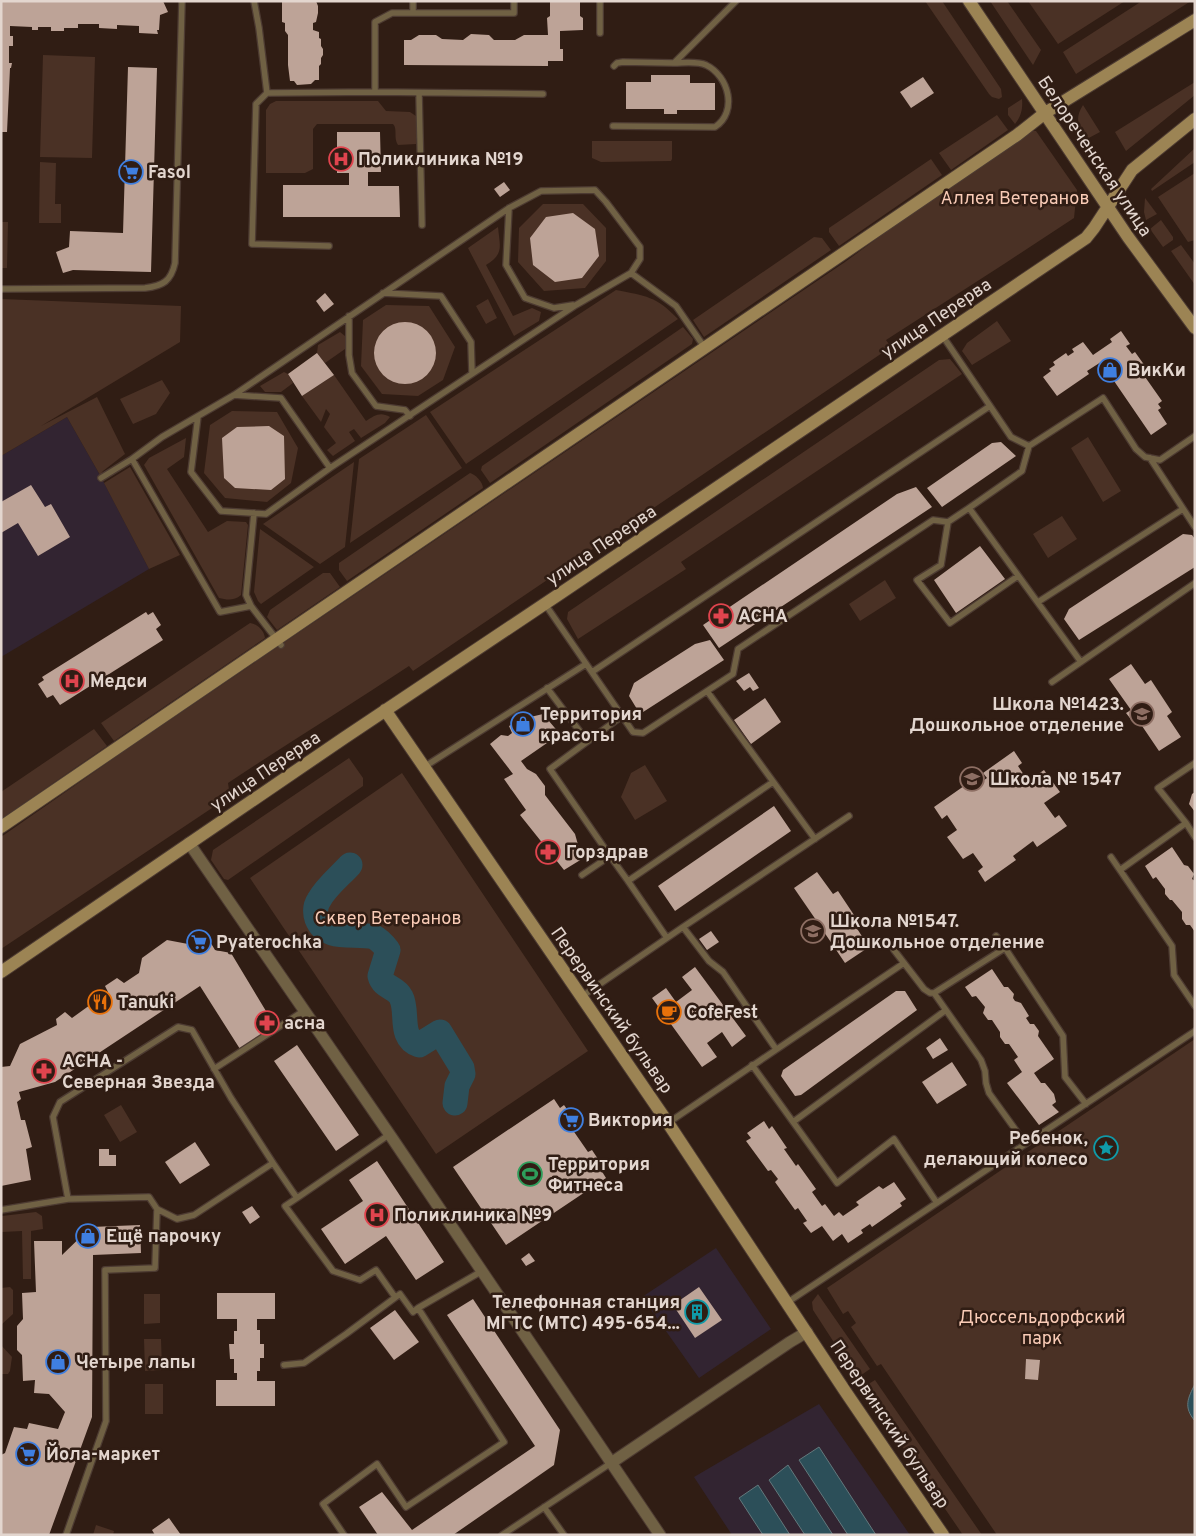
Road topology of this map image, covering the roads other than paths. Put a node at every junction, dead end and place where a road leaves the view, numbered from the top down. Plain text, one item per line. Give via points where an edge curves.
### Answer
1 (182, 1) edge
2 (254, 1) edge
3 (413, 1) edge
4 (514, 1) edge
5 (600, 1) edge
6 (736, 1) edge
7 (969, 1) edge
8 (413, 13) junction
9 (1195, 20) edge
10 (600, 33) dead end
11 (674, 63) junction
12 (614, 66) dead end
13 (375, 92) junction
14 (267, 93) junction
15 (419, 93) junction
16 (543, 94) dead end
17 (1045, 114) junction
18 (1195, 119) edge
19 (613, 126) dead end
20 (1108, 206) junction
21 (509, 208) junction
22 (422, 225) dead end
23 (329, 246) dead end
24 (632, 273) junction
25 (1, 289) edge
26 (384, 293) junction
27 (576, 305) junction
28 (349, 316) junction
29 (1195, 328) edge
30 (942, 335) junction
31 (705, 348) junction
32 (472, 373) junction
33 (234, 395) junction
34 (990, 406) junction
35 (198, 416) junction
36 (410, 416) junction
37 (1195, 436) edge
38 (1029, 446) junction
39 (1150, 458) junction
40 (132, 459) junction
41 (330, 468) junction
42 (101, 478) dead end
43 (969, 508) junction
44 (1183, 509) junction
45 (254, 513) junction
46 (948, 522) junction
47 (1195, 527) edge
48 (1018, 576) junction
49 (1195, 584) edge
50 (1038, 602) junction
51 (545, 604) junction
52 (251, 606) junction
53 (279, 642) junction
54 (1081, 662) junction
55 (586, 664) junction
56 (592, 672) junction
57 (1052, 682) dead end
58 (548, 688) junction
59 (707, 690) junction
60 (385, 710) junction
61 (622, 716) junction
62 (587, 741) junction
63 (1195, 763) edge
64 (424, 767) junction
65 (773, 782) junction
66 (849, 816) dead end
67 (1186, 824) junction
68 (1, 827) edge
69 (1195, 837) edge
70 (815, 839) junction
71 (189, 843) junction
72 (610, 856) junction
73 (1111, 857) dead end
74 (1120, 870) junction
75 (582, 875) dead end
76 (628, 881) junction
77 (683, 927) junction
78 (996, 936) dead end
79 (667, 938) junction
80 (1005, 948) junction
81 (894, 950) dead end
82 (904, 963) junction
83 (1, 972) edge
84 (934, 993) junction
85 (581, 997) junction
86 (1195, 1006) edge
87 (305, 1010) junction
88 (946, 1010) junction
89 (1195, 1031) edge
90 (776, 1049) junction
91 (752, 1065) junction
92 (214, 1069) junction
93 (1086, 1104) junction
94 (793, 1122) junction
95 (668, 1123) junction
96 (390, 1134) junction
97 (1025, 1143) junction
98 (273, 1163) junction
99 (297, 1198) junction
100 (68, 1199) junction
101 (937, 1202) junction
102 (157, 1208) junction
103 (1, 1210) edge
104 (482, 1271) junction
105 (395, 1297) junction
106 (788, 1302) junction
107 (418, 1308) junction
108 (807, 1332) junction
109 (284, 1365) dead end
110 (612, 1463) junction
111 (544, 1507) junction
112 (562, 1533) edge
113 (66, 1535) edge
114 (344, 1535) edge
115 (502, 1535) edge
116 (660, 1535) edge
117 (943, 1535) edge

1 - 25 lane via 175,263 170,277 161,285 145,288
2 - 14 lane
3 - 8 lane
4 - 8 lane via 514,13
5 - 10 lane
6 - 11 lane
7 - 17 street, Белореченская улица
8 - 13 lane via 392,13 375,22
9 - 17 street
11 - 12 lane via 623,62
11 - 19 lane via 703,64 721,77 729,106 721,123 715,127
13 - 14 lane
13 - 15 lane
14 - 23 lane via 256,104 252,244
15 - 16 lane
15 - 22 lane
17 - 20 street, Белореченская улица
17 - 31 street
18 - 20 street, улица Перерва via 1132,170
20 - 29 street, Белореченская улица
20 - 30 street, улица Перерва via 1086,238
21 - 24 lane via 541,191 595,190 640,247 640,259
21 - 26 lane
21 - 27 lane via 506,265 525,298 554,308
24 - 27 lane
24 - 31 lane via 676,306
26 - 28 lane
26 - 32 lane via 441,296 470,342
27 - 32 lane
28 - 33 lane
28 - 36 lane via 352,373 376,406 405,410
30 - 34 lane
30 - 51 street, улица Перерва
31 - 53 street
32 - 36 lane
33 - 35 lane
33 - 41 lane via 281,398
34 - 38 lane via 1011,437
34 - 56 lane
35 - 40 lane
35 - 45 lane via 191,472 221,511
36 - 41 lane
37 - 39 lane via 1160,460
38 - 39 lane via 1103,398 1136,448
38 - 43 lane via 1022,471
39 - 44 lane
40 - 42 lane
40 - 52 lane via 220,612
41 - 45 lane via 266,514
43 - 46 lane
43 - 48 lane
44 - 47 lane
44 - 50 lane
45 - 52 lane via 246,595
46 - 48 lane via 941,564 918,580 950,623
46 - 59 lane via 933,520 738,649 732,674
48 - 50 lane
49 - 54 lane
50 - 54 lane
51 - 55 lane
51 - 60 street, улица Перерва
52 - 53 lane
53 - 68 street
54 - 57 lane
55 - 56 lane
55 - 58 lane
56 - 61 lane
58 - 62 lane
58 - 64 lane
59 - 61 lane via 643,733 633,732
59 - 65 lane
60 - 64 street, Перервинский бульвар
60 - 71 street, улица Перерва
61 - 62 lane
62 - 72 lane via 550,768
63 - 67 lane via 1158,788
64 - 85 street, Перервинский бульвар
65 - 70 lane
65 - 76 lane
66 - 70 lane
67 - 69 lane
67 - 74 lane
70 - 77 lane
71 - 83 street, улица Перерва
71 - 87 street
72 - 75 lane
72 - 76 lane
73 - 74 lane
74 - 86 lane via 1172,946 1174,975
76 - 79 lane
77 - 79 lane
77 - 90 lane via 709,961 723,972
78 - 80 lane
79 - 85 lane
80 - 84 lane
80 - 93 lane via 1063,1036 1065,1078
81 - 82 lane
82 - 84 lane via 924,989
82 - 90 lane
84 - 88 lane
85 - 95 street, Перервинский бульвар
87 - 92 lane
87 - 96 street
88 - 94 lane
88 - 97 lane via 981,1060 990,1092
89 - 93 lane
90 - 91 lane
91 - 94 lane
91 - 95 lane
92 - 98 lane
92 - 100 lane via 192,1030 178,1027 60,1102 53,1117
93 - 97 lane
94 - 101 lane via 837,1183 894,1139
95 - 106 street, Перервинский бульвар
96 - 99 lane
96 - 104 street
97 - 101 lane
98 - 99 lane
98 - 102 lane via 194,1215 177,1219
99 - 105 lane via 285,1206 334,1271 360,1280 376,1270
100 - 102 lane via 149,1197
100 - 103 lane
101 - 106 lane
102 - 113 lane via 156,1268 105,1270 106,1421
104 - 107 lane
104 - 110 street
105 - 107 lane via 400,1294 413,1312
105 - 109 lane via 304,1363
106 - 108 street, Перервинский бульвар
107 - 114 lane via 504,1442 406,1507 378,1464 323,1504
108 - 110 street, Перервинский бульвар
108 - 117 street, Перервинский бульвар
110 - 111 lane
110 - 116 street
111 - 112 lane
111 - 115 lane

